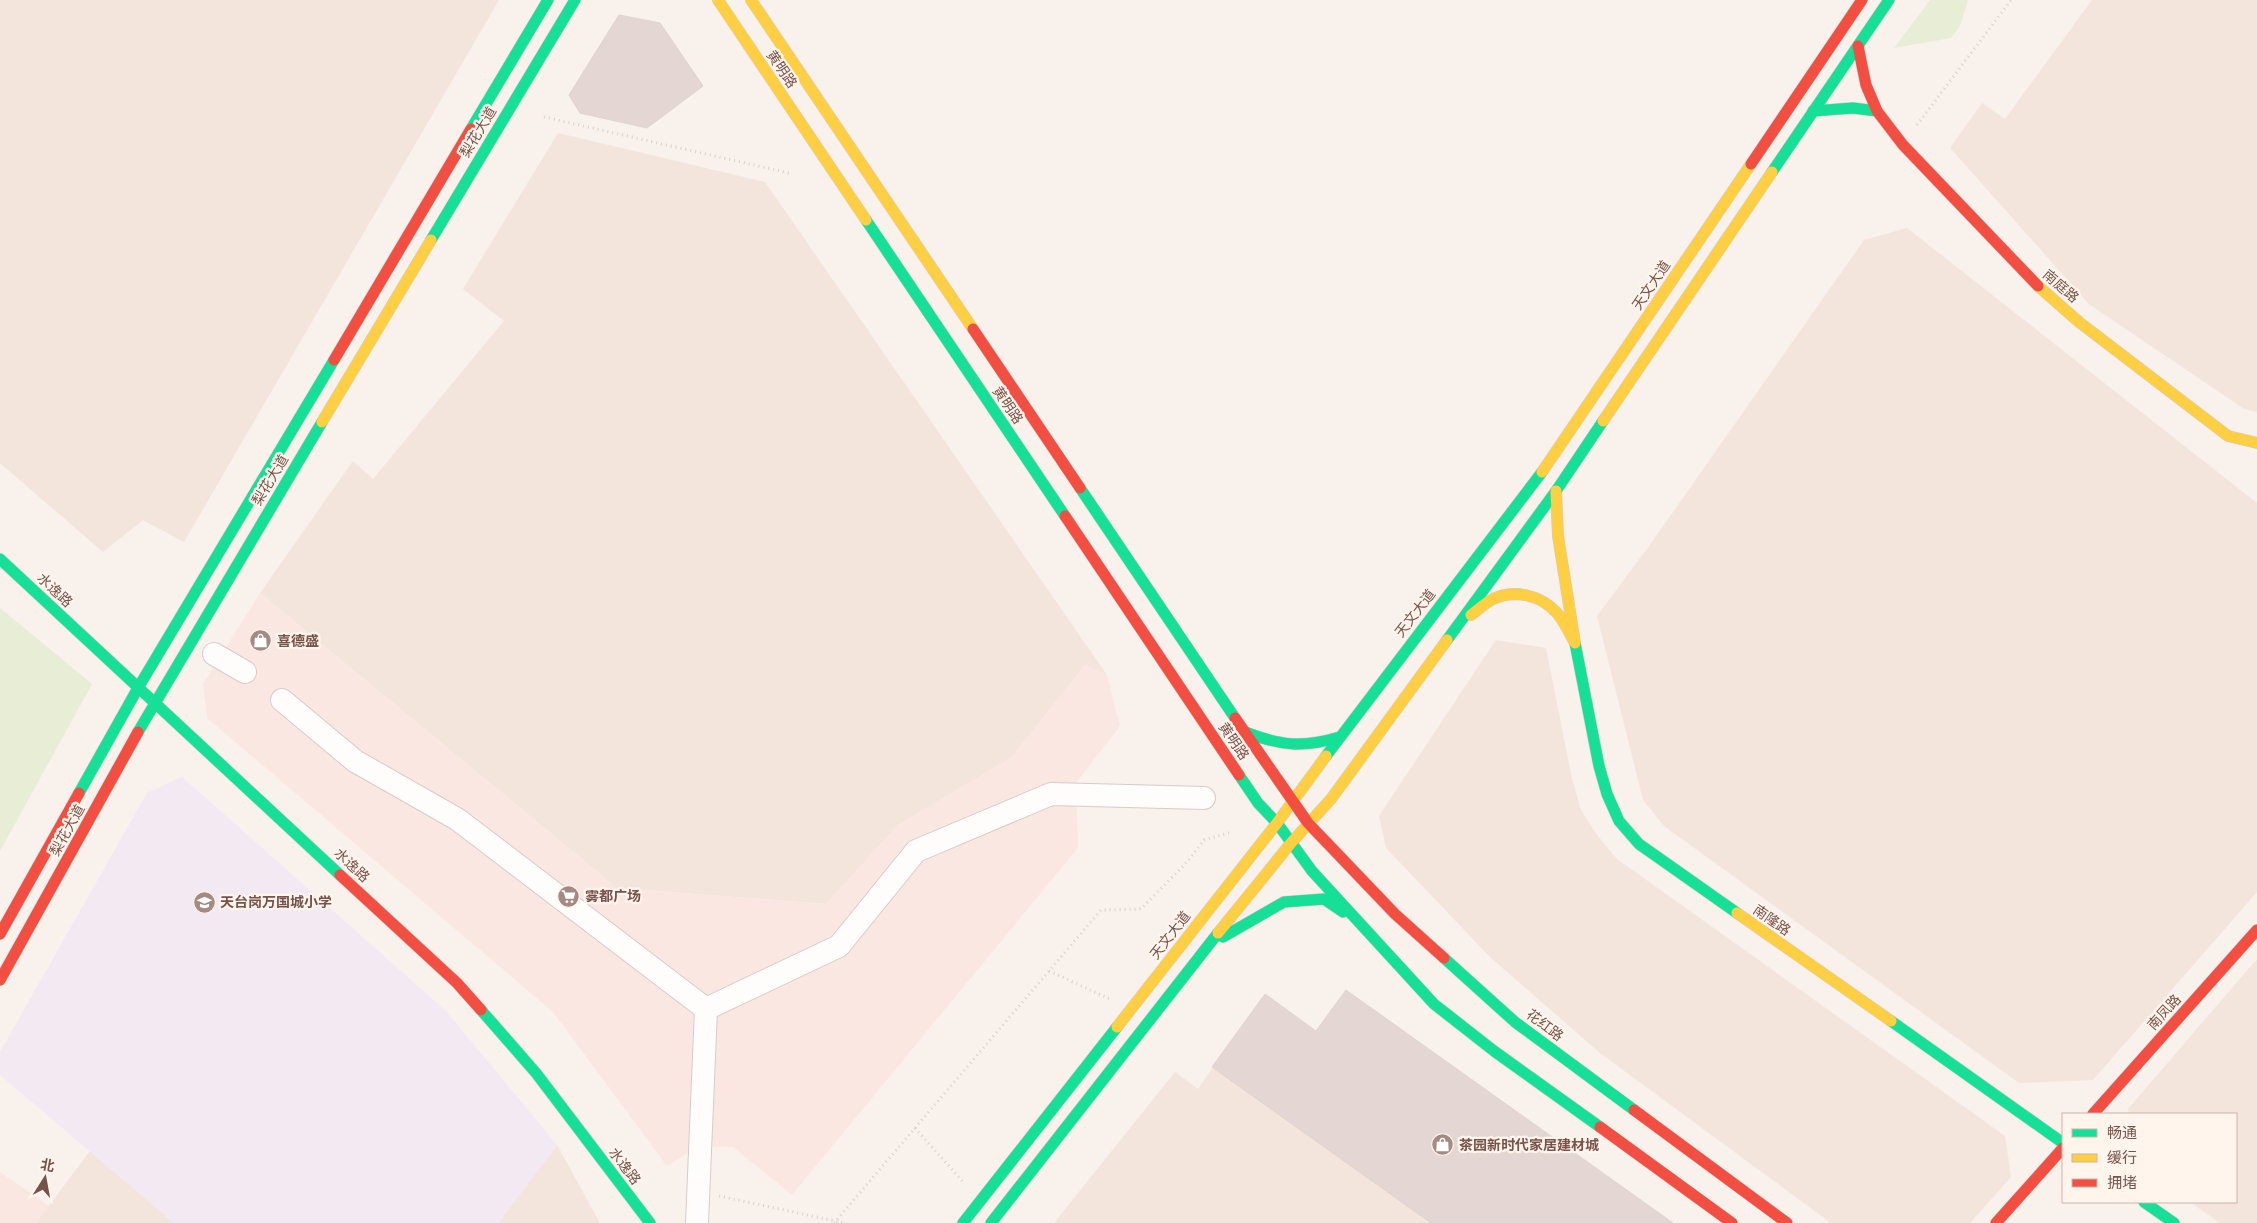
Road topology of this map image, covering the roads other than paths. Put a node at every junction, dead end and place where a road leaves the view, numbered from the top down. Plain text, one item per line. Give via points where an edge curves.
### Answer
1 (548, 0) edge
2 (574, 0) edge
3 (718, 0) edge
4 (751, 0) edge
5 (1862, 0) edge
6 (1889, 0) edge
7 (1858, 46) junction
8 (1813, 111) junction
9 (1877, 111) junction
10 (2257, 443) edge
11 (1556, 491) junction
12 (0, 559) edge
13 (1460, 623) junction
14 (1575, 642) junction
15 (214, 654) dead end
16 (245, 672) dead end
17 (138, 688) junction
18 (282, 700) dead end
19 (154, 703) junction
20 (1245, 732) junction
21 (1340, 737) junction
22 (1204, 798) dead end
23 (1294, 802) junction
24 (1277, 823) junction
25 (1308, 823) junction
26 (1291, 843) junction
27 (1357, 922) junction
28 (2257, 930) edge
29 (0, 934) edge
30 (1213, 942) junction
31 (0, 980) edge
32 (1479, 1005) dead end
33 (706, 1009) junction
34 (1465, 1011) dead end
35 (1515, 1022) junction
36 (1494, 1051) junction
37 (2094, 1113) edge
38 (2062, 1142) edge
39 (2062, 1149) edge
40 (2145, 1203) edge
41 (650, 1223) edge
42 (698, 1223) edge
43 (963, 1223) edge
44 (991, 1223) edge
45 (1732, 1223) edge
46 (1786, 1223) edge
47 (1996, 1223) edge
48 (2174, 1223) edge

1 - 17 main road, 梨花大道
2 - 19 main road, 梨花大道
3 - 24 main road, 黄明路 via 1258,803
4 - 20 main road, 黄明路
5 - 21 main road, 天文大道 via 1538,478
6 - 7 main road
7 - 8 main road
7 - 9 main road, 南庭路 via 1866,85
8 - 9 main road via 1853,108
8 - 11 main road
9 - 10 main road, 南庭路 via 1902,145 2031,279 2080,322 2228,436
11 - 13 main road
11 - 14 main road, 南隆路 via 1558,536
12 - 17 main road, 水逸路
13 - 14 main road via 1494,598 1530,595 1557,613
13 - 25 main road via 1332,798
14 - 38 main road, 南隆路 via 1607,794 1619,820 1639,844
15 - 16 street
17 - 19 main road, 水逸路
17 - 29 main road, 梨花大道
18 - 33 street via 354,761 457,819
19 - 31 main road, 梨花大道
19 - 41 main road, 水逸路 via 457,983 536,1073
20 - 21 main road via 1274,743 1295,746
20 - 23 main road, 黄明路
21 - 23 main road, 天文大道
22 - 33 street via 1051,794 916,850 839,946
23 - 24 main road, 天文大道
23 - 25 main road, 黄明路
24 - 26 main road
24 - 43 main road, 天文大道
25 - 26 main road
25 - 35 main road, 花红路 via 1395,914
26 - 27 main road
26 - 30 main road
27 - 30 main road via 1324,899 1301,899 1284,902
27 - 36 main road via 1434,1004
28 - 37 main road, 南凤路
30 - 44 main road
32 - 35 main road
33 - 42 street
34 - 36 main road via 1469,1025
35 - 46 main road, 花红路
36 - 45 main road
39 - 47 main road
40 - 48 main road

